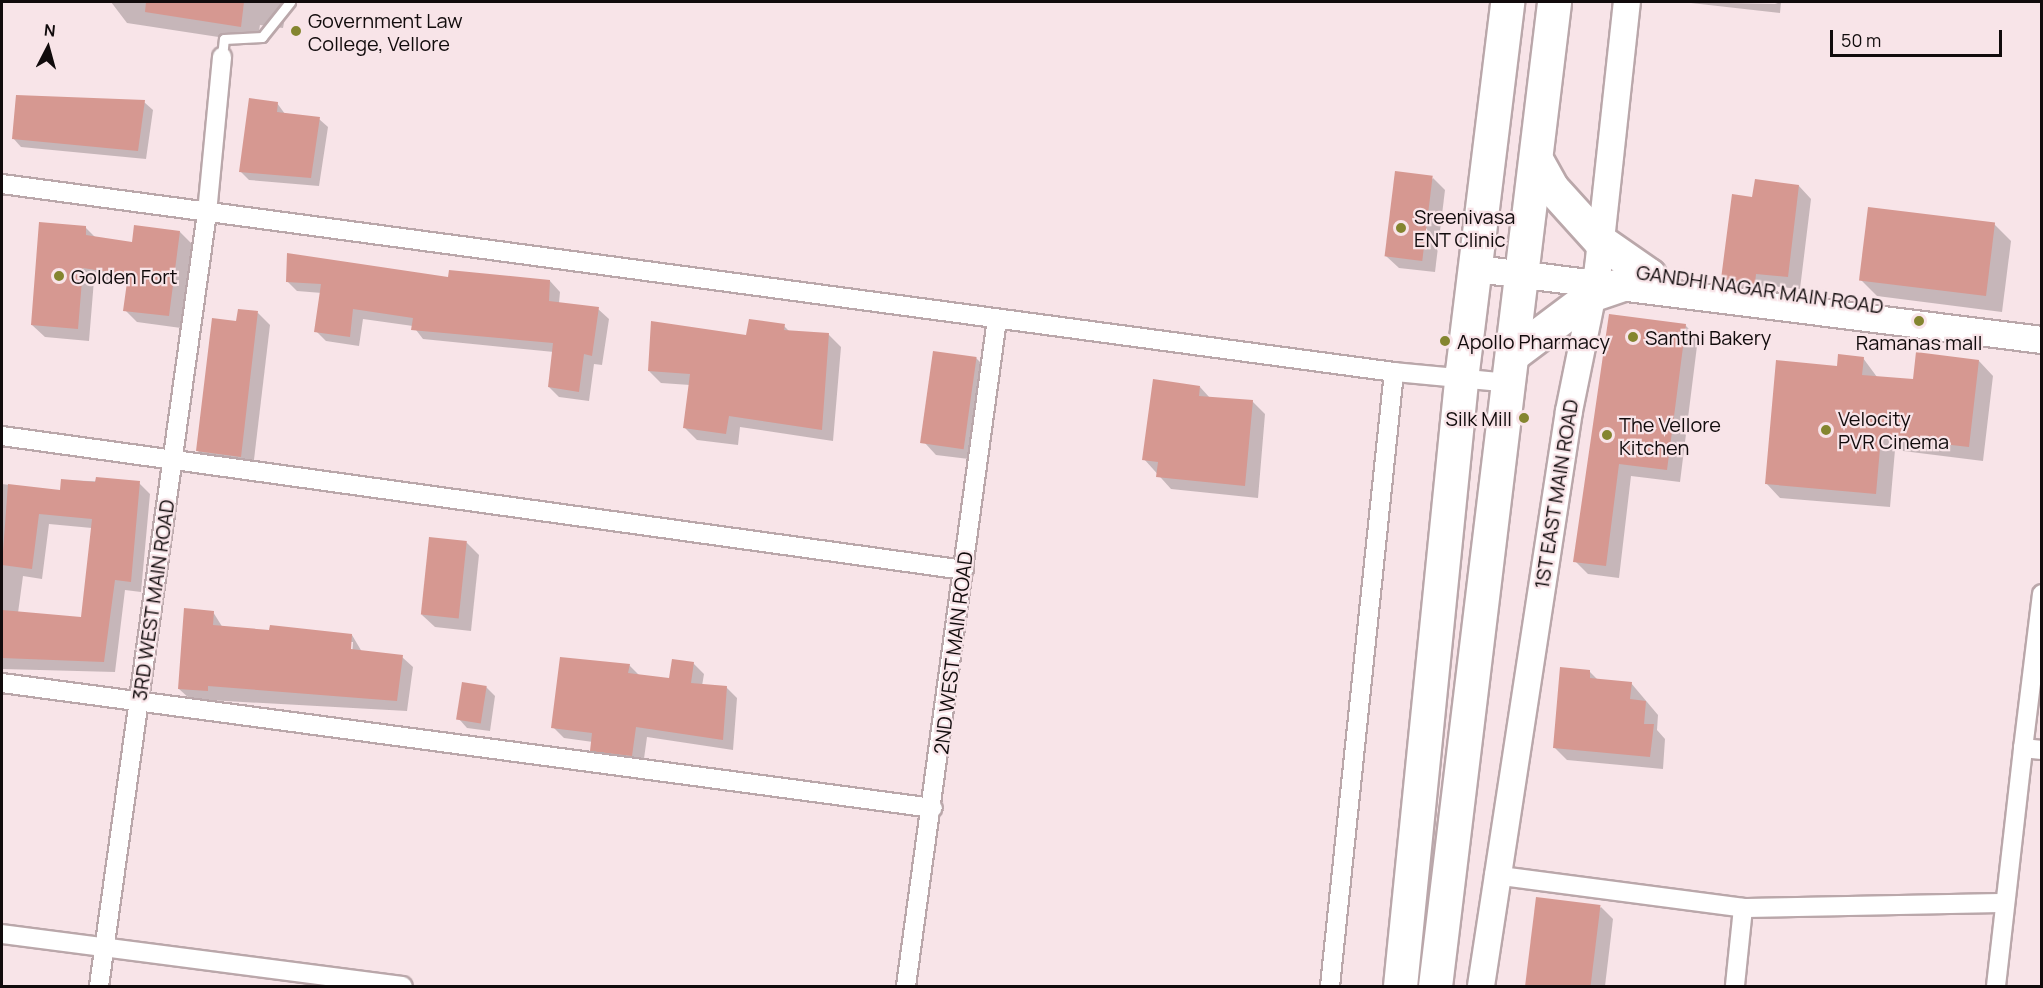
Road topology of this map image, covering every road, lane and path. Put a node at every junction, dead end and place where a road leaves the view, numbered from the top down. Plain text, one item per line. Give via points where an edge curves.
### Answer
1 (290, 2) edge
2 (1507, 2) edge
3 (1554, 2) edge
4 (1627, 2) edge
5 (222, 57) joint
6 (1538, 163) junction
7 (2, 184) edge
8 (207, 213) junction
9 (1478, 261) junction
10 (1523, 267) junction
11 (1601, 274) junction
12 (1649, 275) junction
13 (997, 319) junction
14 (2042, 326) edge
15 (2042, 340) edge
16 (1512, 369) junction
17 (1394, 372) junction
18 (1461, 379) junction
19 (2, 436) edge
20 (172, 460) junction
21 (964, 570) junction
22 (2042, 594) edge
23 (2, 683) edge
24 (139, 701) junction
25 (2023, 748) junction
26 (2042, 750) edge
27 (933, 808) junction
28 (1494, 875) junction
29 (2004, 903) junction
30 (1743, 908) junction
31 (2, 934) edge
32 (104, 947) junction
33 (99, 987) edge
34 (403, 987) edge
35 (906, 987) edge
36 (1330, 987) edge
37 (1400, 987) edge
38 (1435, 987) edge
39 (1481, 987) edge
40 (1735, 987) edge
41 (1996, 987) edge

1 - 5 lane via 262,37 224,39
2 - 9 highway
3 - 6 highway
4 - 11 street, 1ST EAST MAIN ROAD
5 - 8 street, 3RD WEST MAIN ROAD
6 - 10 highway
6 - 11 highway
7 - 8 street
8 - 13 street
8 - 20 street, 3RD WEST MAIN ROAD
9 - 10 street
9 - 18 highway
10 - 11 street
10 - 16 highway
11 - 12 highway
11 - 12 highway
11 - 15 street
11 - 16 highway
11 - 28 street, 1ST EAST MAIN ROAD via 1569,411
12 - 14 street, GANDHI NAGAR MAIN ROAD
13 - 17 street
13 - 21 street, 2ND WEST MAIN ROAD
16 - 18 street
16 - 38 highway
17 - 18 street
17 - 36 street
18 - 37 highway
19 - 20 street
20 - 21 street
20 - 24 street, 3RD WEST MAIN ROAD
21 - 27 street, 2ND WEST MAIN ROAD
22 - 25 street
23 - 24 street
24 - 27 street
24 - 32 street, 3RD WEST MAIN ROAD
25 - 26 street
25 - 29 street
27 - 35 street, 2ND WEST MAIN ROAD
28 - 30 street
28 - 39 street, 1ST EAST MAIN ROAD
29 - 30 street
29 - 41 street
30 - 40 street
31 - 32 street
32 - 33 street, 3RD WEST MAIN ROAD
32 - 34 street

